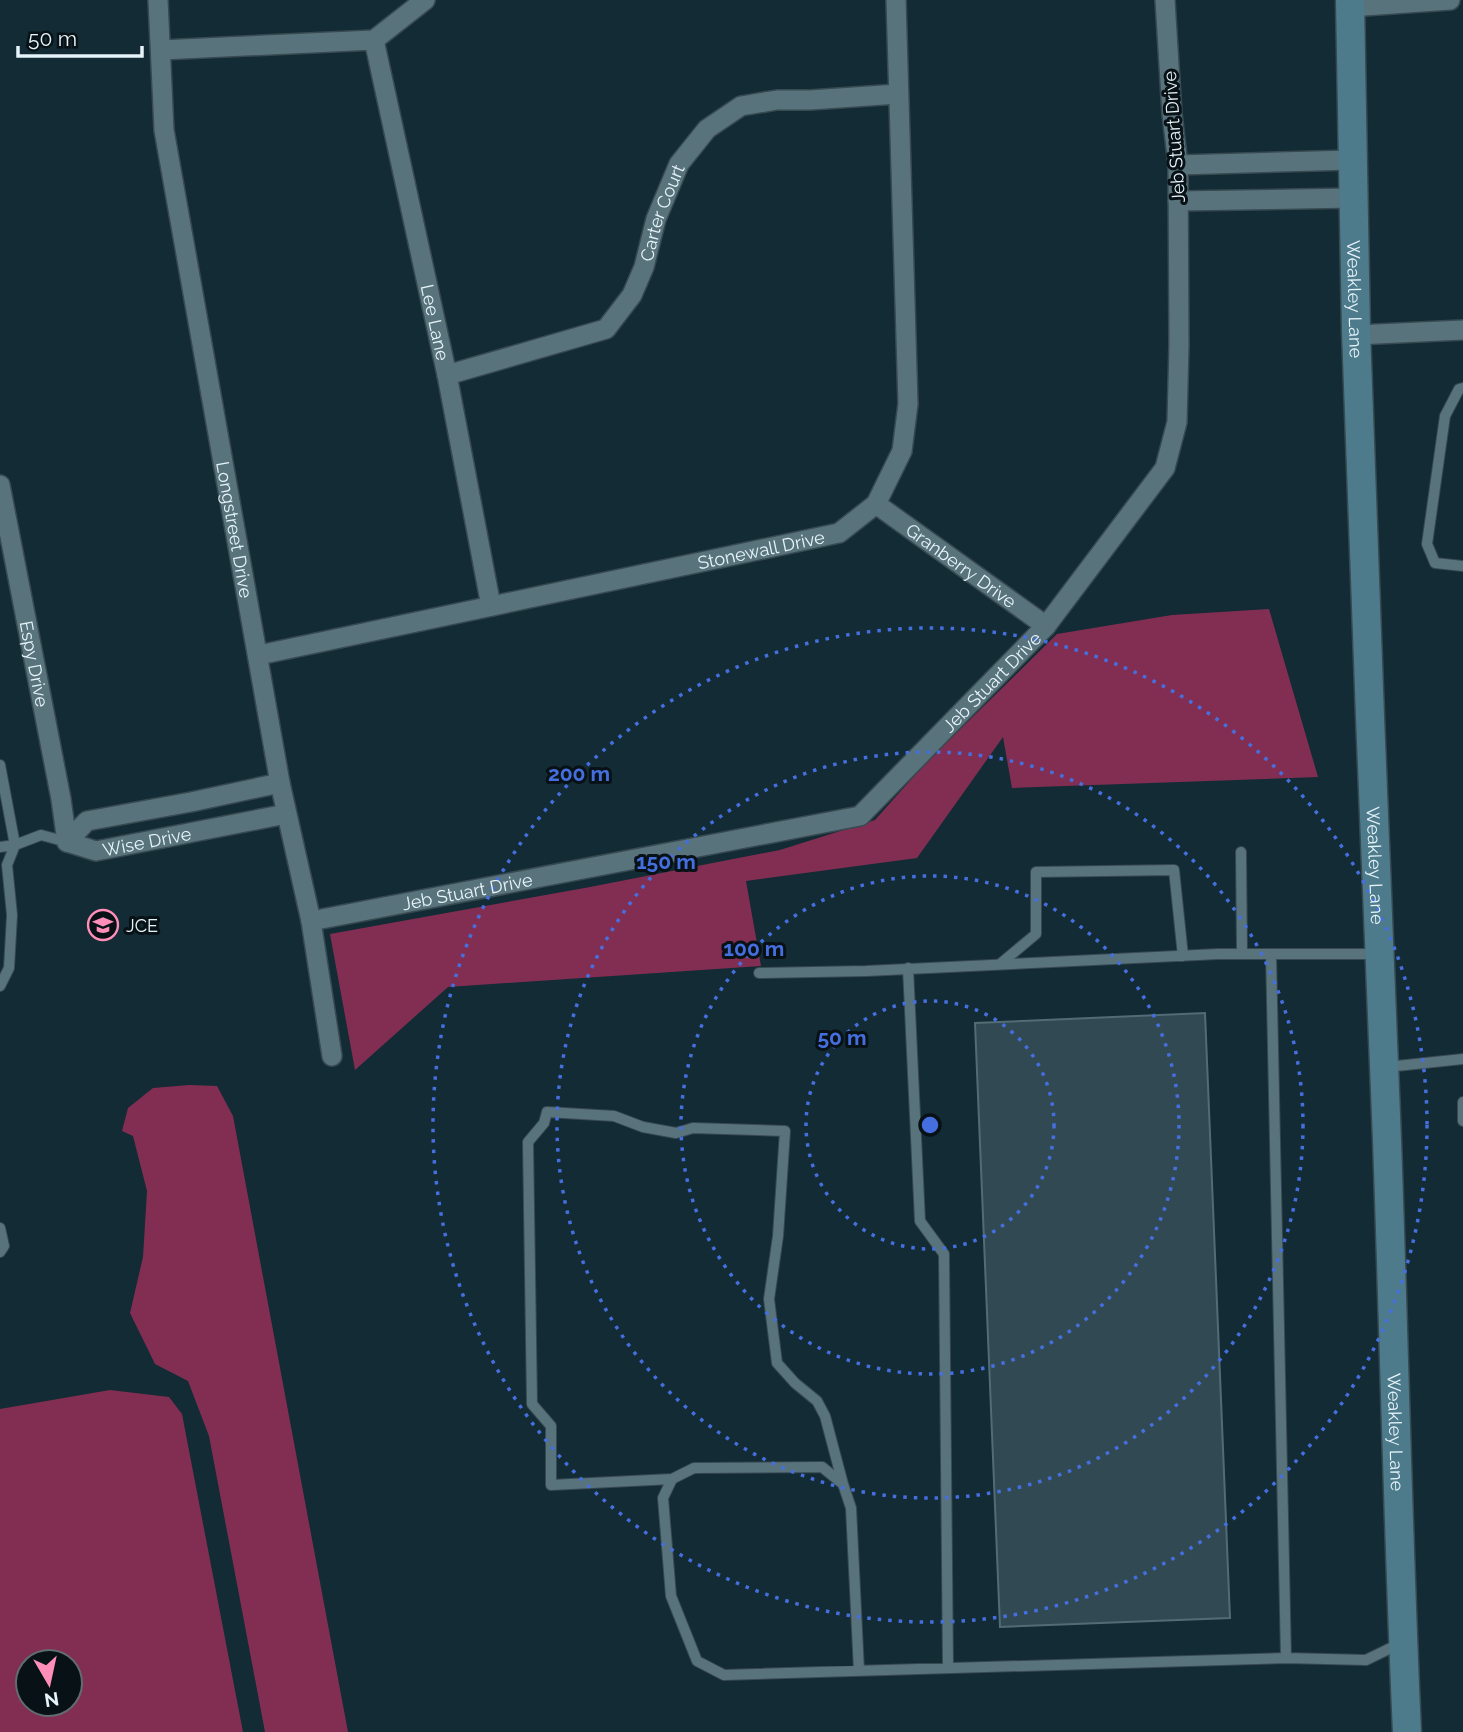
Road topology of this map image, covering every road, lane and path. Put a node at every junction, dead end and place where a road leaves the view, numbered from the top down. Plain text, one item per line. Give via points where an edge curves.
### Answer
1 (158, 0) edge
2 (425, 0) edge
3 (895, 0) edge
4 (1165, 0) edge
5 (1450, 0) edge
6 (1350, 4) edge
7 (374, 40) junction
8 (161, 50) junction
9 (898, 94) junction
10 (1352, 160) junction
11 (1178, 164) junction
12 (1353, 198) junction
13 (1178, 201) junction
14 (1463, 330) edge
15 (1356, 335) junction
16 (447, 375) junction
17 (1463, 388) edge
18 (0, 485) edge
19 (876, 504) junction
20 (1463, 566) edge
21 (491, 606) junction
22 (1046, 626) junction
23 (258, 655) junction
24 (0, 765) edge
25 (280, 783) junction
26 (286, 814) junction
27 (67, 842) junction
28 (15, 845) junction
29 (0, 847) edge
30 (1241, 852) dead end
31 (311, 921) junction
32 (1242, 954) junction
33 (1271, 954) junction
34 (1378, 954) junction
35 (1183, 956) junction
36 (1000, 964) junction
37 (908, 968) junction
38 (759, 973) dead end
39 (0, 986) edge
40 (332, 1056) dead end
41 (1463, 1059) edge
42 (1383, 1068) junction
43 (1463, 1102) edge
44 (1463, 1121) edge
45 (0, 1228) edge
46 (0, 1252) edge
47 (672, 1479) junction
48 (844, 1484) junction
49 (1403, 1642) junction
50 (1286, 1658) junction
51 (948, 1667) junction
52 (859, 1671) junction
53 (1407, 1732) edge

1 - 8 street, Longstreet Drive
2 - 7 street
3 - 9 street, Stonewall Drive
4 - 11 street, Jeb Stuart Drive
5 - 6 street
6 - 10 main road, Weakley Lane
7 - 8 street
7 - 16 street, Lee Lane
8 - 23 street, Longstreet Drive via 164,130
9 - 16 street, Carter Court via 741,106 707,129 679,164 632,295 606,329
9 - 19 street, Stonewall Drive via 908,404 902,451
10 - 11 street
10 - 12 main road, Weakley Lane
11 - 13 street, Jeb Stuart Drive
12 - 13 street
12 - 15 main road, Weakley Lane
13 - 22 street, Jeb Stuart Drive via 1177,422 1165,468
14 - 15 street
15 - 34 main road, Weakley Lane
16 - 21 street, Lee Lane
17 - 20 lane via 1446,416 1427,544 1435,563
18 - 27 street, Espy Drive
19 - 21 street, Stonewall Drive via 839,533
19 - 22 street, Granberry Drive
21 - 23 street, Stonewall Drive
22 - 31 street, Jeb Stuart Drive via 860,816
23 - 25 street, Longstreet Drive
24 - 28 lane
25 - 26 street, Longstreet Drive
25 - 27 street, Wise Drive via 87,821
26 - 27 street, Wise Drive via 96,851
26 - 31 street, Longstreet Drive
27 - 28 lane via 41,835
28 - 29 lane
28 - 39 lane via 8,865 12,915 9,968
30 - 32 lane
31 - 40 street, Longstreet Drive
32 - 33 lane
32 - 35 lane
33 - 34 lane
33 - 50 lane
34 - 42 main road, Weakley Lane
35 - 36 lane
35 - 36 lane via 1174,870 1036,872 1036,934
36 - 37 lane
37 - 38 lane
37 - 51 lane via 920,1221 944,1254
41 - 42 lane
42 - 49 main road, Weakley Lane
43 - 44 lane
45 - 46 lane via 4,1247
47 - 48 lane via 694,1468 822,1467
47 - 48 lane via 551,1485 551,1426 532,1404 528,1142 547,1112 614,1116 676,1133 694,1128 785,1131 769,1299 777,1363 817,1401
47 - 52 lane via 663,1498 671,1596 697,1661 724,1675
48 - 52 lane via 851,1508
49 - 50 lane via 1366,1660
49 - 53 main road, Weakley Lane
50 - 51 lane
51 - 52 lane

